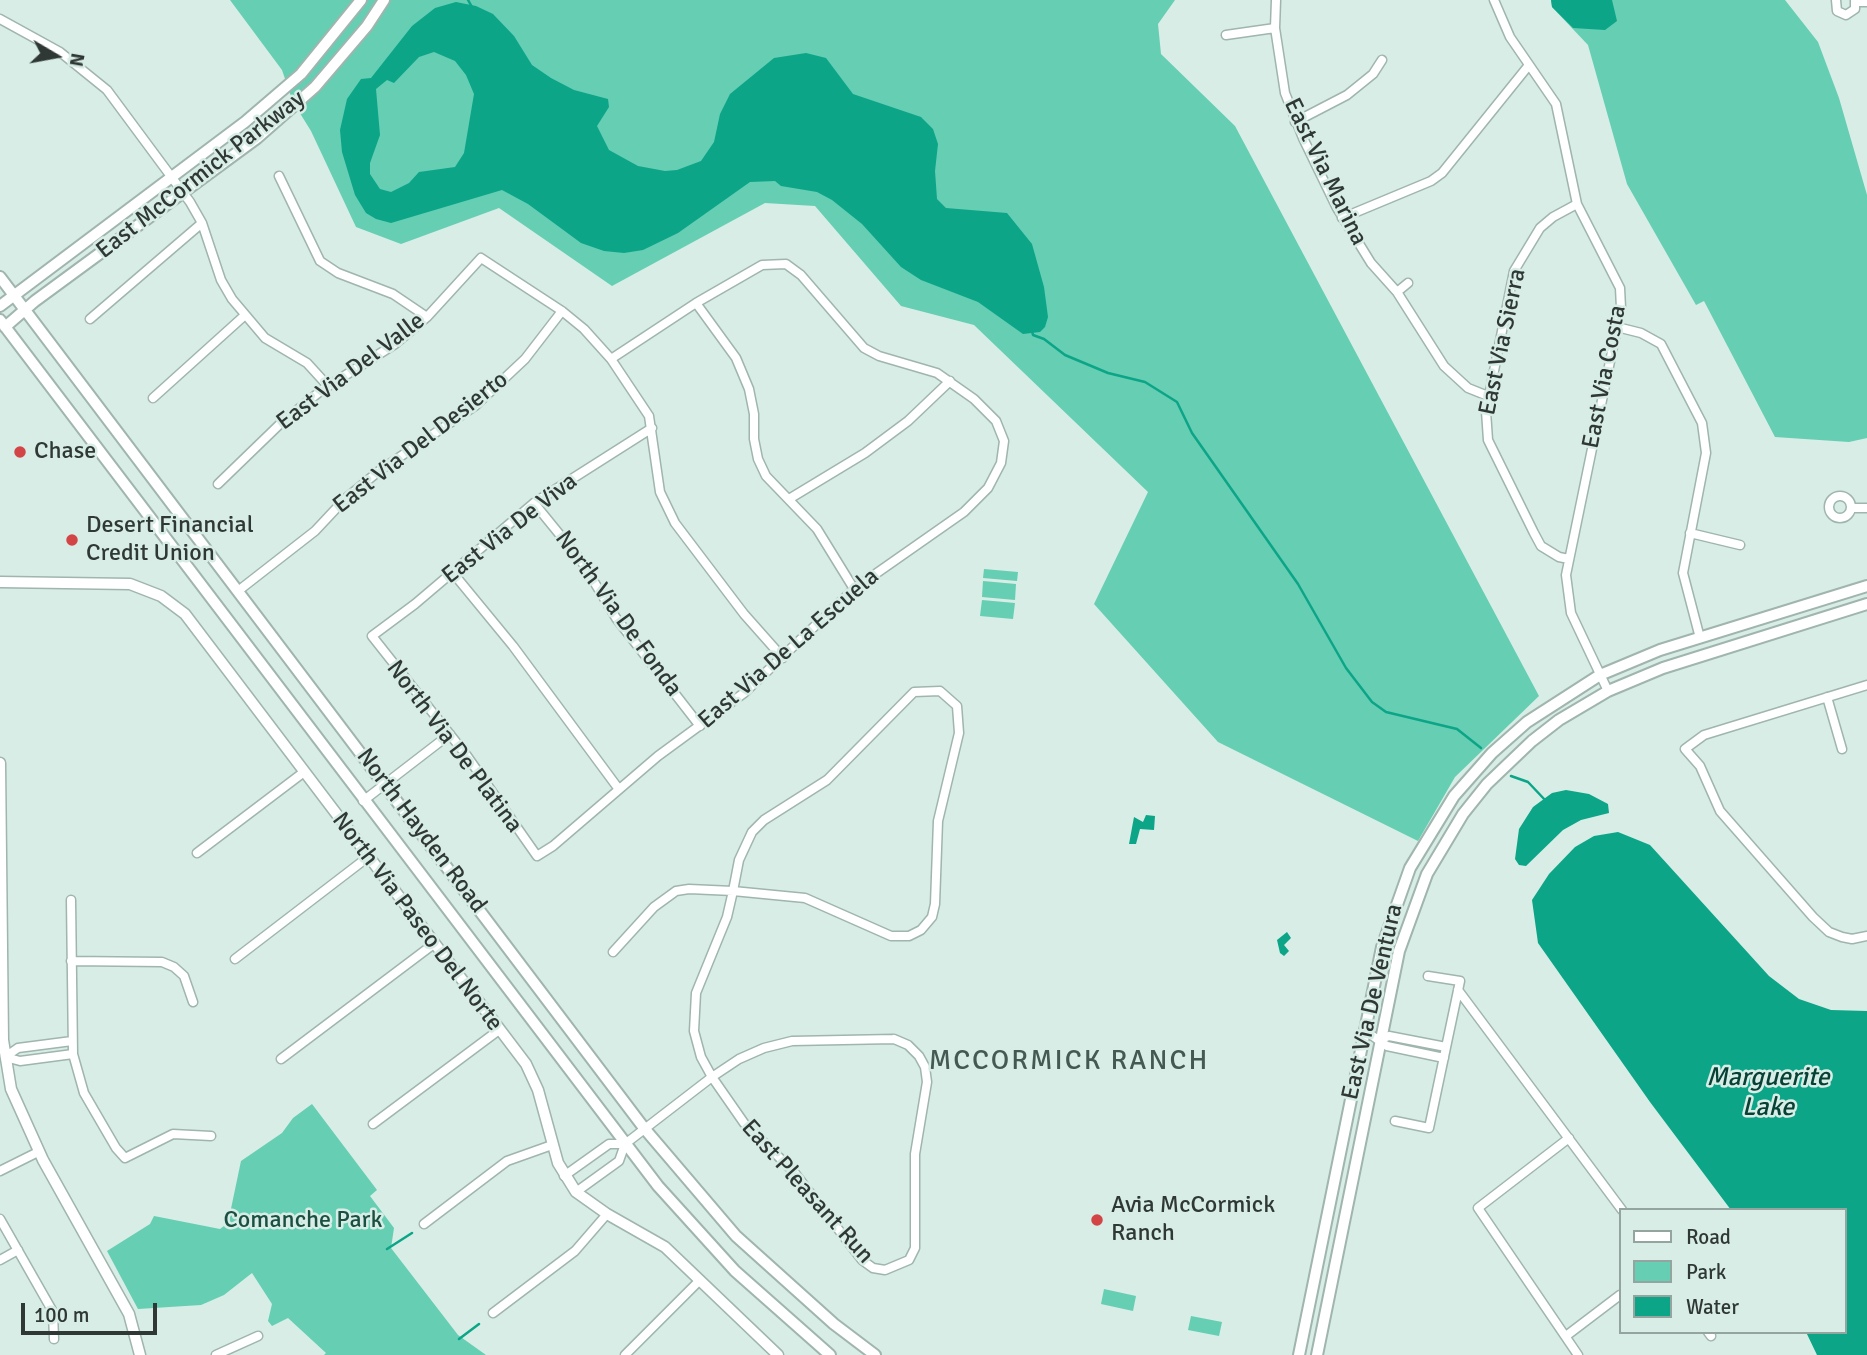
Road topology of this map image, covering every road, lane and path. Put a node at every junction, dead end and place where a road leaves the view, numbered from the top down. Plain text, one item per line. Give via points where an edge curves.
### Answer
1 (361, 0) edge
2 (384, 0) edge
3 (1276, 0) edge
4 (1494, 0) edge
5 (1836, 0) edge
6 (1855, 1) edge
7 (1867, 2) edge
8 (0, 19) edge
9 (1275, 28) junction
10 (1226, 35) dead end
11 (1382, 60) dead end
12 (1530, 65) junction
13 (1296, 122) junction
14 (173, 176) junction
15 (279, 176) dead end
16 (184, 193) junction
17 (1577, 204) junction
18 (1342, 218) junction
19 (202, 223) junction
20 (0, 277) edge
21 (1408, 283) dead end
22 (1397, 292) junction
23 (14, 295) junction
24 (696, 303) junction
25 (0, 306) edge
26 (25, 309) junction
27 (562, 312) junction
28 (244, 316) junction
29 (428, 317) junction
30 (90, 319) dead end
31 (2, 326) edge
32 (1617, 327) junction
33 (611, 359) junction
34 (950, 381) junction
35 (328, 386) junction
36 (1488, 396) junction
37 (153, 398) dead end
38 (652, 428) junction
39 (218, 484) dead end
40 (789, 499) junction
41 (534, 503) junction
42 (1851, 508) dead end
43 (1867, 508) edge
44 (1690, 533) junction
45 (1740, 545) dead end
46 (1569, 559) junction
47 (453, 573) junction
48 (0, 582) edge
49 (1867, 586) edge
50 (854, 589) junction
51 (238, 591) junction
52 (1867, 604) edge
53 (372, 636) joint
54 (1700, 638) junction
55 (783, 658) junction
56 (1601, 675) junction
57 (1867, 685) edge
58 (1608, 691) junction
59 (1826, 697) junction
60 (700, 726) junction
61 (450, 734) junction
62 (1842, 749) dead end
63 (0, 763) edge
64 (0, 768) edge
65 (304, 772) junction
66 (386, 784) junction
67 (618, 789) junction
68 (363, 801) junction
69 (197, 853) dead end
70 (537, 856) joint
71 (368, 857) junction
72 (733, 891) junction
73 (71, 900) dead end
74 (1864, 937) edge
75 (1, 942) edge
76 (435, 943) junction
77 (612, 952) dead end
78 (235, 959) dead end
79 (71, 961) junction
80 (1428, 976) dead end
81 (1458, 990) junction
82 (193, 1002) dead end
83 (499, 1030) junction
84 (1364, 1030) junction
85 (1381, 1039) junction
86 (72, 1041) junction
87 (1446, 1047) junction
88 (73, 1054) junction
89 (5, 1057) junction
90 (1444, 1058) junction
91 (281, 1059) dead end
92 (712, 1077) junction
93 (1395, 1121) dead end
94 (373, 1124) dead end
95 (644, 1128) junction
96 (211, 1136) dead end
97 (1569, 1138) junction
98 (625, 1144) junction
99 (552, 1145) junction
100 (38, 1152) junction
101 (0, 1171) edge
102 (564, 1176) junction
103 (576, 1192) junction
104 (1621, 1208) edge
105 (607, 1214) junction
106 (0, 1219) edge
107 (424, 1224) dead end
108 (18, 1250) junction
109 (0, 1260) edge
110 (700, 1280) junction
111 (1618, 1297) edge
112 (493, 1313) dead end
113 (258, 1336) dead end
114 (1566, 1336) junction
115 (54, 1339) dead end
116 (140, 1355) edge
117 (216, 1355) edge
118 (625, 1355) edge
119 (778, 1355) edge
120 (830, 1355) edge
121 (875, 1355) edge
122 (1298, 1355) edge
123 (1317, 1355) edge
124 (1578, 1355) edge

1 - 14 main road, East McCormick Parkway via 301,74
2 - 16 main road, East McCormick Parkway via 315,87
3 - 9 street, East Via Marina
4 - 12 street, East Via Costa via 1510,37
5 - 6 street via 1843,15 1852,12
6 - 7 street
8 - 14 street via 60,52 107,90
9 - 10 street
9 - 13 street, East Via Marina via 1285,93
11 - 13 street via 1373,74 1347,95
12 - 17 street, East Via Costa via 1556,104
12 - 18 street via 1442,173
13 - 18 street, East Via Marina
14 - 16 street
14 - 23 main road, East McCormick Parkway
15 - 29 street via 320,261 338,273 393,294
16 - 19 street
16 - 26 main road, East McCormick Parkway
17 - 32 street, East Via Costa via 1620,288
17 - 36 street, East Via Sierra via 1540,228 1514,271
18 - 22 street, East Via Marina via 1371,263
19 - 28 street via 221,280
19 - 30 street
20 - 23 main road, North Hayden Road
21 - 22 street
22 - 36 street, East Via Marina via 1444,366 1468,388
23 - 25 main road, East McCormick Parkway
23 - 26 main road, North Hayden Road
24 - 33 street
24 - 34 street via 762,265 786,264 801,275 864,348
24 - 40 street via 736,358 749,389 758,459 766,476
26 - 31 main road, East McCormick Parkway
26 - 51 main road, North Hayden Road
27 - 29 street, East Via Del Valle via 481,258
27 - 33 street
27 - 51 street, East Via Del Desierto via 525,359 475,406 379,471 315,531
28 - 35 street via 265,338 307,363
28 - 37 street
29 - 35 street, East Via Del Valle
31 - 68 main road, North Hayden Road
32 - 44 street via 1661,344 1702,423 1706,453
32 - 46 street, East Via Costa
33 - 38 street via 643,403
34 - 40 street via 865,453
34 - 50 street, East Via De La Escuela via 996,421 1004,441 1001,463 988,488 964,512
35 - 39 street, East Via Del Valle
36 - 46 street, East Via Sierra via 1488,440 1510,486 1541,546
38 - 41 street, East Via De Viva
38 - 55 street via 660,492 675,523
40 - 50 street via 817,529
41 - 47 street, East Via De Viva
41 - 60 street, North Via De Fonda
42 - 43 street
44 - 45 street
44 - 54 street via 1683,573
46 - 56 street, East Via Costa via 1566,594 1571,613
47 - 53 street, East Via De Viva
47 - 67 street
48 - 65 street, North Via Paseo Del Norte via 130,584 169,600 185,614
49 - 54 main road, East Via De Ventura
50 - 55 street, East Via De La Escuela
51 - 66 main road, North Hayden Road
52 - 58 main road, East Via De Ventura via 1664,668
53 - 61 street, North Via De Platina
54 - 56 main road, East Via De Ventura
55 - 60 street, East Via De La Escuela
56 - 58 street, East Via Costa
56 - 84 main road, East Via De Ventura via 1546,708 1503,743 1438,819 1396,902
57 - 59 street
58 - 85 main road, East Via De Ventura via 1532,740 1487,785 1453,830 1411,911
59 - 62 street
59 - 74 street via 1704,735 1685,749 1700,766 1720,811 1813,917 1829,932
60 - 67 street, East Via De La Escuela
61 - 66 street
61 - 70 street, North Via De Platina
63 - 64 street
64 - 75 street
65 - 69 street
65 - 71 street, North Via Paseo Del Norte
66 - 68 street
66 - 95 main road, North Hayden Road
67 - 70 street, East Via De La Escuela
68 - 98 main road, North Hayden Road
71 - 76 street, North Via Paseo Del Norte
71 - 78 street
72 - 72 street, East Pleasant Run via 805,898 891,936 909,936 921,930 932,917 935,904 938,821 961,722 949,696 931,690 914,692 827,780 764,820 743,845
72 - 77 street, East Pleasant Run via 676,891 654,906
72 - 92 street, East Pleasant Run via 700,979 694,1012 697,1045
73 - 79 street
75 - 89 street
76 - 83 street, North Via Paseo Del Norte
76 - 91 street
79 - 82 street via 162,962 184,976
79 - 86 street
80 - 81 street via 1460,981
81 - 87 street
81 - 97 street
83 - 94 street
83 - 99 street, North Via Paseo Del Norte via 533,1077
84 - 85 street
84 - 122 main road, East Via De Ventura
85 - 87 street via 1389,1036
85 - 90 street via 1387,1046
85 - 123 main road, East Via De Ventura
86 - 88 street
86 - 89 street via 18,1048
87 - 90 street
88 - 89 street via 20,1061
88 - 96 street via 85,1093 125,1158 173,1134
89 - 100 street via 11,1088
90 - 93 street via 1429,1128
92 - 92 street, East Pleasant Run via 744,1124 794,1172 862,1259 885,1270 909,1260 915,1248 915,1154 927,1082 925,1068 908,1045 885,1039 792,1041 739,1059
92 - 95 street, East Pleasant Run
95 - 98 street, East Pleasant Run
95 - 121 main road, North Hayden Road via 736,1236
97 - 104 street
97 - 114 street via 1478,1208
98 - 102 street, East Pleasant Run via 609,1143
98 - 103 street, East Pleasant Run via 619,1161
98 - 120 main road, North Hayden Road via 695,1231 768,1303
99 - 102 street, North Via Paseo Del Norte
99 - 107 street via 508,1161
100 - 101 street
100 - 116 street via 129,1314
102 - 103 street, North Via Paseo Del Norte
103 - 105 street, North Via Paseo Del Norte
105 - 110 street, North Via Paseo Del Norte via 666,1248
105 - 112 street via 575,1251
106 - 108 street
108 - 109 street
108 - 115 street via 53,1312
110 - 118 street
110 - 119 street, North Via Paseo Del Norte
111 - 114 street
113 - 117 street
114 - 124 street

